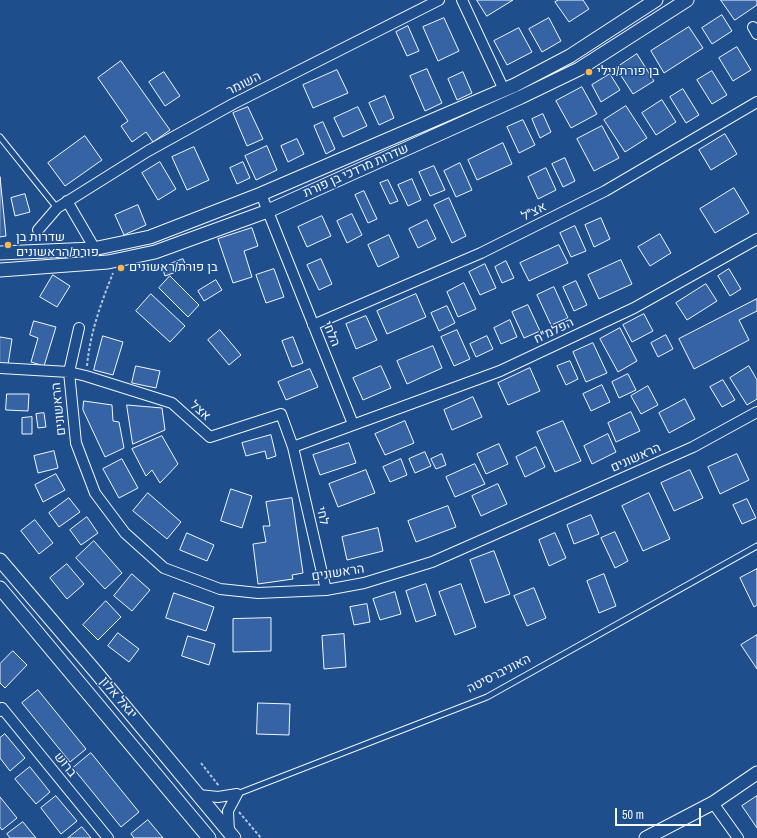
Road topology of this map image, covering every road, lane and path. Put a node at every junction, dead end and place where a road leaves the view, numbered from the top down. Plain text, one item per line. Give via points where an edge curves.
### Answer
1 (439, 0) edge
2 (462, 0) edge
3 (656, 0) edge
4 (687, 0) edge
5 (504, 90) junction
6 (757, 102) edge
7 (0, 137) edge
8 (261, 194) junction
9 (67, 201) junction
10 (56, 208) junction
11 (268, 211) junction
12 (38, 230) dead end
13 (757, 239) edge
14 (95, 249) junction
15 (0, 253) edge
16 (117, 260) junction
17 (0, 270) edge
18 (313, 325) junction
19 (79, 328) dead end
20 (0, 368) edge
21 (69, 372) junction
22 (86, 376) junction
23 (757, 412) edge
24 (353, 424) junction
25 (292, 447) junction
26 (757, 546) edge
27 (0, 560) edge
28 (0, 588) edge
29 (326, 590) junction
30 (1, 710) edge
31 (201, 763) dead end
32 (757, 773) edge
33 (238, 794) junction
34 (199, 795) junction
35 (224, 796) junction
36 (713, 803) junction
37 (239, 812) dead end
38 (231, 835) edge
39 (108, 838) edge
40 (209, 838) edge
41 (261, 838) edge
42 (646, 838) edge
43 (738, 838) edge

1 - 9 street, השומר via 233,104 148,151
2 - 5 street
3 - 5 street, שדרות מרדכי בן פורת via 570,56
4 - 11 street, שדרות מרדכי בן פורת via 579,69
5 - 8 street, שדרות מרדכי בן פורת
6 - 18 street, אצ"ל via 605,191 481,253
7 - 10 lane
8 - 11 street, הלחי
8 - 14 street, שדרות מרדכי בן פורת via 150,237
9 - 10 street, השומר
9 - 14 street
10 - 12 street, השומר
11 - 16 street, שדרות מרדכי בן פורת via 155,252
11 - 18 street, הלחי
13 - 24 street, הפלמ"ח via 634,308 500,371
14 - 15 street, שדרות מרדכי בן פורת
16 - 17 street, שדרות מרדכי בן פורת
16 - 22 path via 98,311
18 - 24 street, הלחי
19 - 21 street, הראשונים
20 - 21 street, אצל
21 - 22 street, אצל
21 - 29 street, הראשונים via 76,443 95,493 124,533 164,568 220,589 258,593
22 - 25 street, אצל via 172,403 210,437 281,414
23 - 29 street, הראשונים via 693,447 432,562 364,583
24 - 25 street
25 - 29 street, לחי
26 - 33 lane, האוניברסיטה via 487,697
27 - 34 street, יגאל אלון
28 - 40 street, יגאל אלון
30 - 39 street, ברוש
31 - 35 path via 221,788
32 - 36 street
33 - 35 street, האוניברסיטה
33 - 38 street via 228,811
34 - 35 street, האוניברסיטה
34 - 38 street, יגאל אלון
36 - 42 street
36 - 43 street
37 - 41 path

